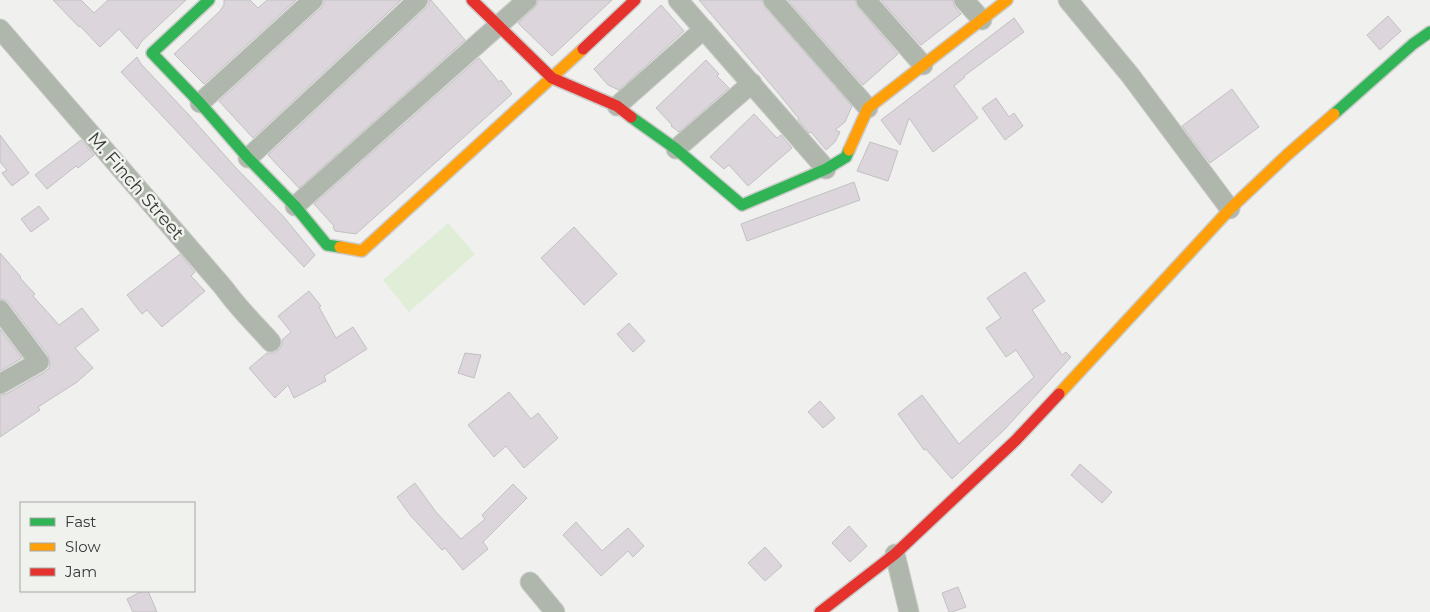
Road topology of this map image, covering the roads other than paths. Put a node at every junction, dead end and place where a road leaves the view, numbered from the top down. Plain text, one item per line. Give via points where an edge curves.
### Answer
1 (209, 0) edge
2 (313, 0) edge
3 (418, 0) edge
4 (472, 0) edge
5 (527, 0) edge
6 (635, 0) edge
7 (678, 0) edge
8 (773, 0) edge
9 (866, 0) edge
10 (964, 0) edge
11 (1007, 0) edge
12 (1068, 0) edge
13 (982, 20) junction
14 (498, 25) junction
15 (704, 28) junction
16 (0, 29) edge
17 (1430, 32) edge
18 (923, 65) junction
19 (552, 78) junction
20 (752, 83) junction
21 (200, 103) junction
22 (617, 106) junction
23 (868, 108) junction
24 (676, 149) junction
25 (248, 158) junction
26 (826, 169) junction
27 (295, 206) junction
28 (1230, 209) junction
29 (0, 310) edge
30 (271, 342) dead end
31 (0, 384) edge
32 (895, 554) junction
33 (530, 582) dead end
34 (554, 612) edge
35 (820, 612) edge
36 (909, 612) edge

1 - 21 street via 152,53
2 - 21 street
3 - 25 street
4 - 14 street
5 - 14 street
6 - 19 street
7 - 15 street
8 - 23 street
9 - 18 street
10 - 13 street
11 - 13 street
12 - 28 street via 1130,75
13 - 18 street
14 - 19 street
14 - 27 street
15 - 20 street
15 - 22 street
16 - 30 street, M. Finch Street
17 - 28 street via 1412,44
18 - 23 street
19 - 22 street
19 - 27 street via 362,251 327,245
20 - 24 street
20 - 26 street
21 - 25 street
22 - 24 street
23 - 26 street via 846,157
24 - 26 street via 742,205
25 - 27 street
28 - 32 street via 1016,440
29 - 31 street via 39,362
32 - 35 street
32 - 36 street
33 - 34 street

